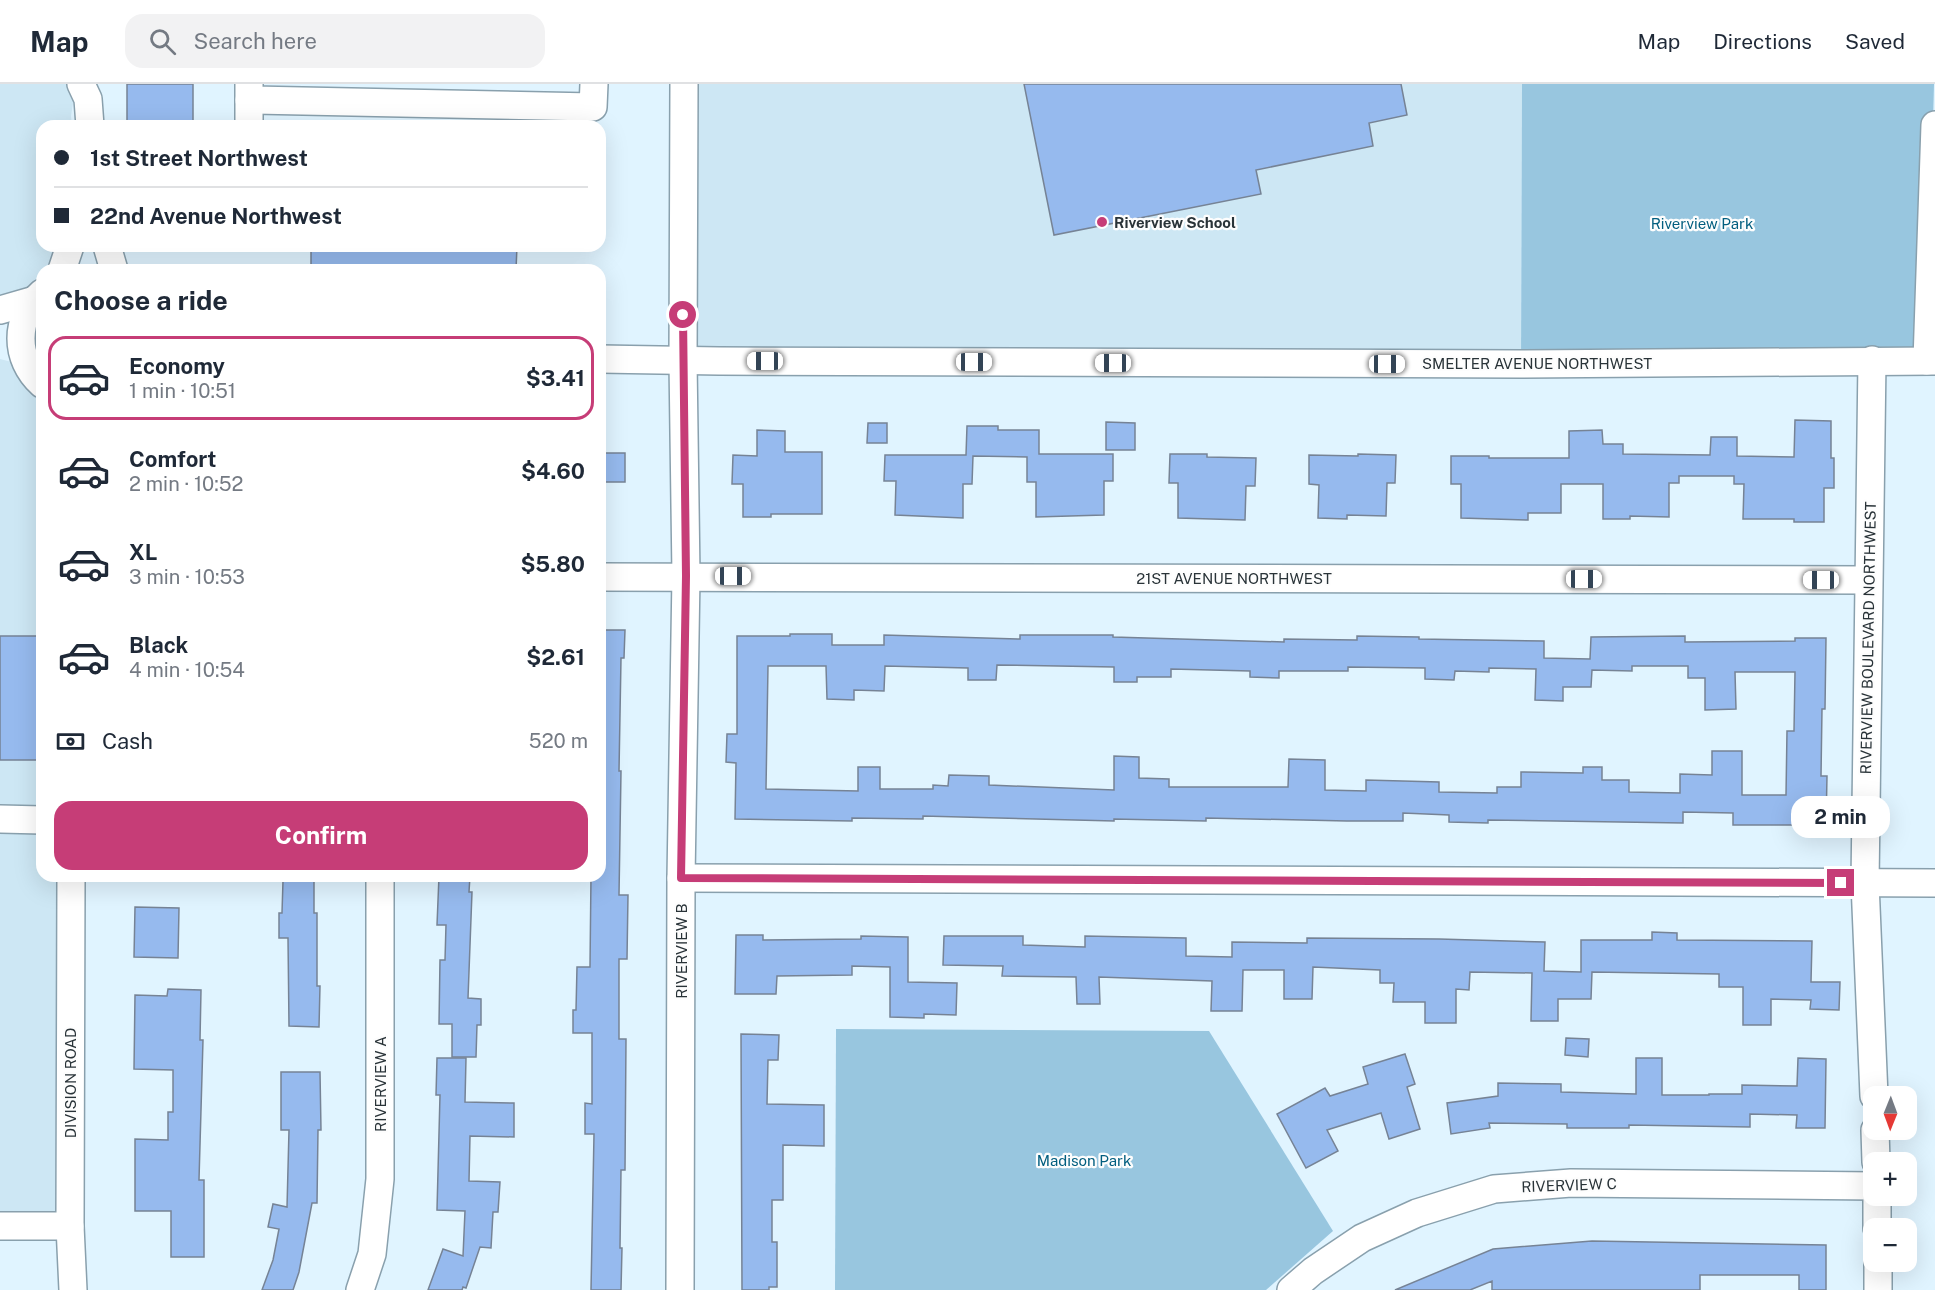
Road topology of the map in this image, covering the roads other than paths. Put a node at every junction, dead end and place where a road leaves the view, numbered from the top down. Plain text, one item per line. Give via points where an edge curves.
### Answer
1 (76, 84) edge
2 (81, 84) edge
3 (684, 84) edge
4 (249, 104) edge
5 (594, 106) edge
6 (71, 120) edge
7 (90, 120) edge
8 (1935, 125) edge
9 (36, 297) edge
10 (36, 299) edge
11 (0, 310) edge
12 (0, 359) edge
13 (606, 359) edge
14 (1872, 360) junction
15 (683, 361) junction
16 (1931, 361) edge
17 (35, 375) edge
18 (606, 576) edge
19 (686, 576) junction
20 (1868, 580) junction
21 (0, 819) edge
22 (36, 820) edge
23 (681, 878) junction
24 (72, 882) edge
25 (380, 882) edge
26 (1865, 883) junction
27 (1935, 883) edge
28 (1874, 1086) edge
29 (1863, 1186) edge
30 (0, 1226) edge
31 (70, 1226) junction
32 (1878, 1272) edge
33 (73, 1290) edge
34 (360, 1290) edge
35 (680, 1290) edge
36 (1291, 1290) edge
37 (1878, 1290) edge

1 - 6 street
2 - 7 street via 88,99
3 - 15 street, RIVERVIEW B
4 - 5 street
8 - 16 street
9 - 11 street
10 - 17 street via 27,312 20,339 22,353
12 - 17 street
13 - 15 street, SMELTER AVENUE NORTHWEST
14 - 15 street, SMELTER AVENUE NORTHWEST via 1532,364
14 - 16 street, SMELTER AVENUE NORTHWEST
14 - 20 street, RIVERVIEW BOULEVARD NORTHWEST
15 - 19 street, RIVERVIEW B
18 - 19 street, 21ST AVENUE NORTHWEST
19 - 20 street, 21ST AVENUE NORTHWEST
19 - 23 street, RIVERVIEW B
20 - 26 street, RIVERVIEW BOULEVARD NORTHWEST
21 - 22 street
23 - 26 street
23 - 35 street, RIVERVIEW B
24 - 31 street, DIVISION ROAD
25 - 34 street, RIVERVIEW A via 380,1179 372,1254
26 - 27 street
26 - 28 street, RIVERVIEW BOULEVARD NORTHWEST
29 - 36 street, RIVERVIEW C via 1571,1183 1494,1189 1418,1213 1362,1238
30 - 31 street
31 - 33 street, DIVISION ROAD
32 - 37 street

